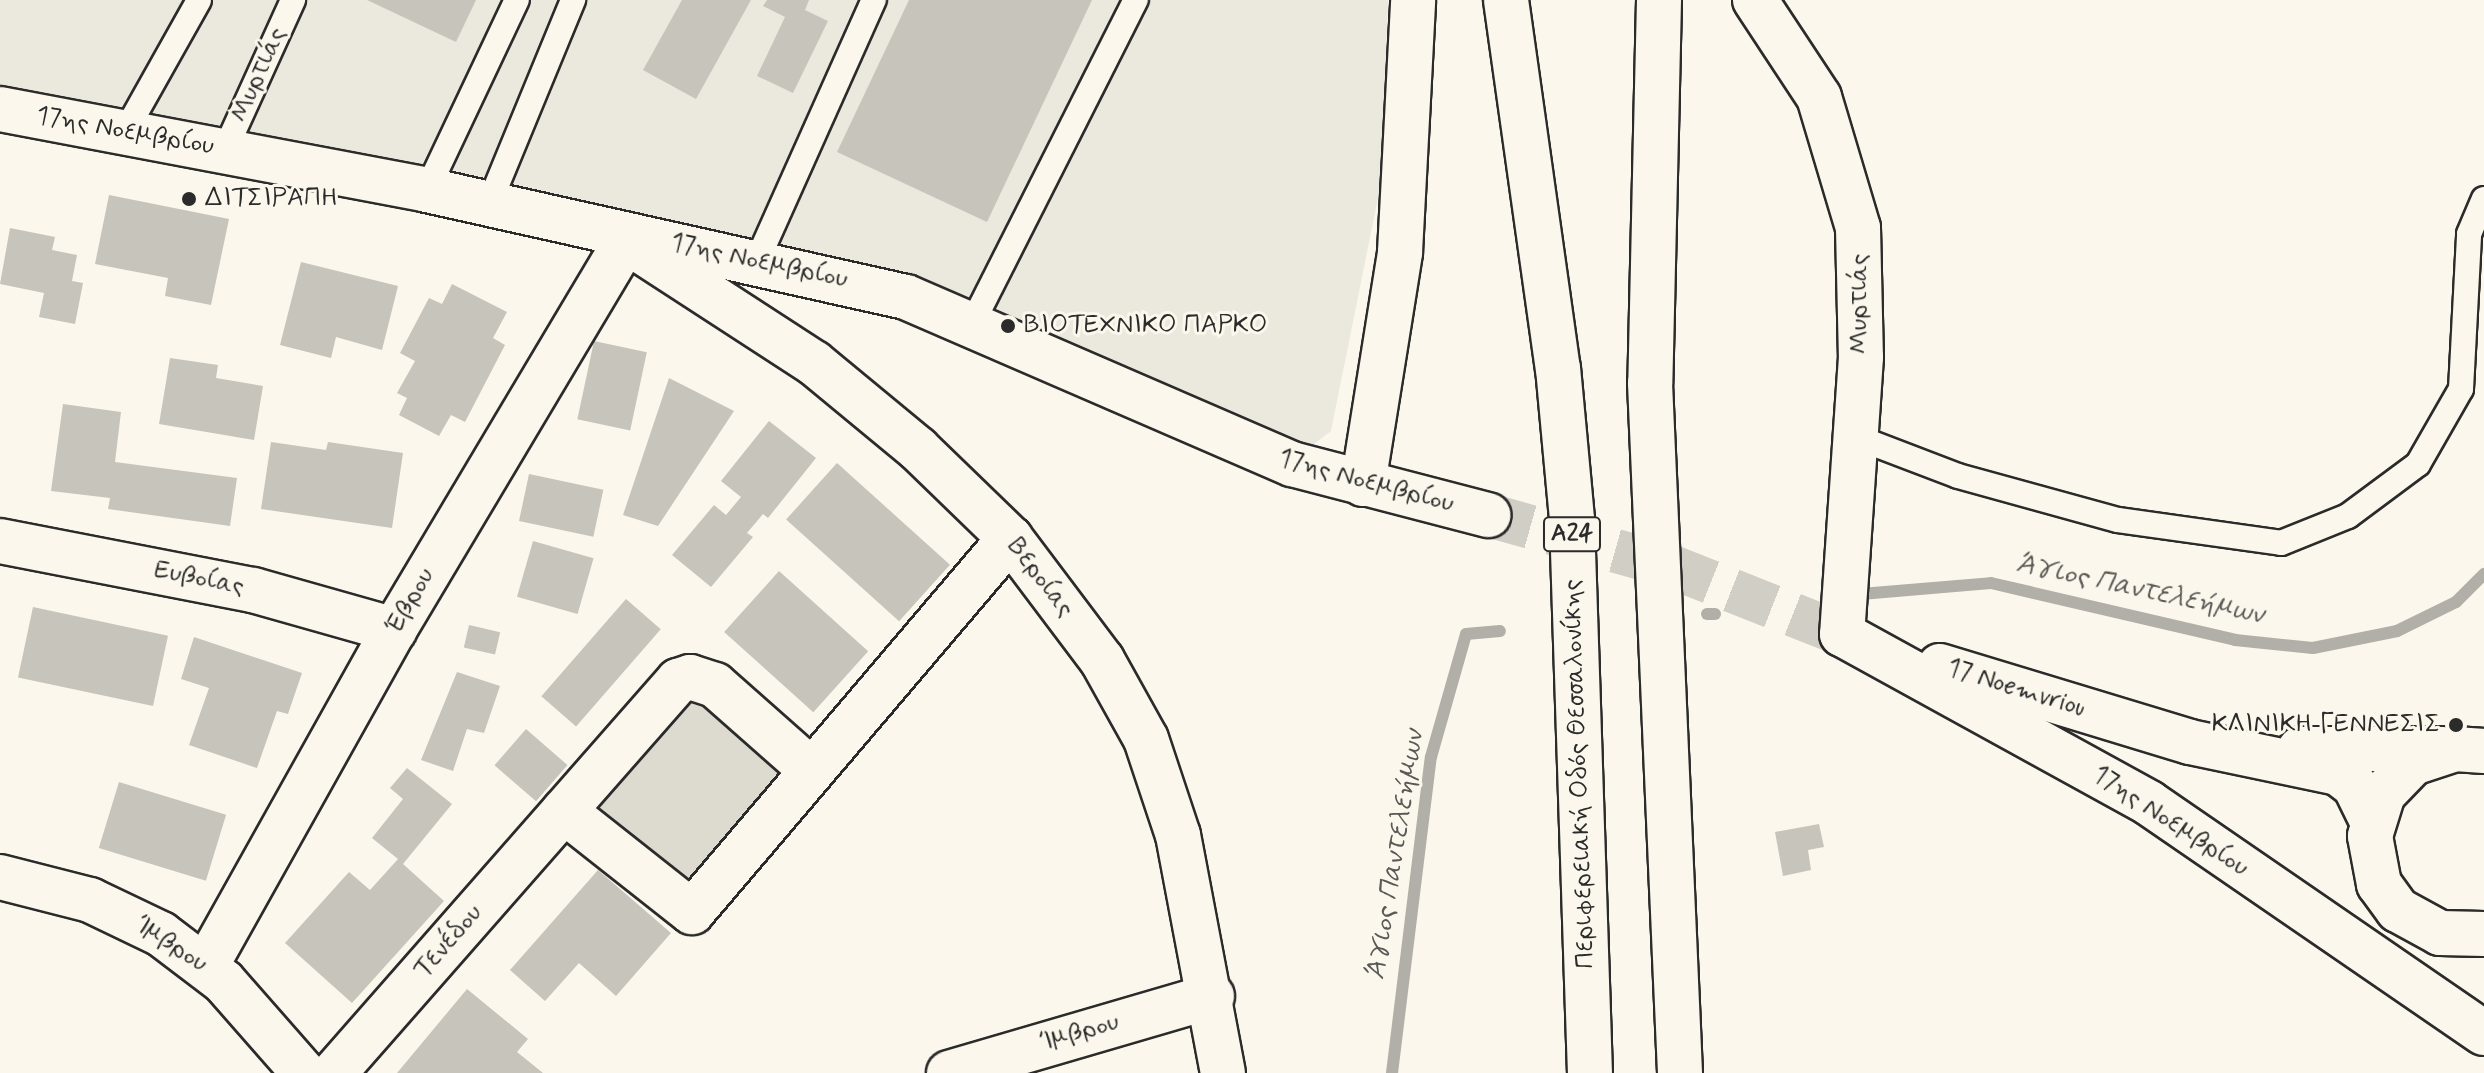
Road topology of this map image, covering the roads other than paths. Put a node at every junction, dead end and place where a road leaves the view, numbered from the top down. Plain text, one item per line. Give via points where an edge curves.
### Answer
1 (199, 0) edge
2 (293, 0) edge
3 (517, 0) edge
4 (573, 0) edge
5 (874, 0) edge
6 (1136, 0) edge
7 (1413, 0) edge
8 (1506, 0) edge
9 (1659, 0) edge
10 (1773, 8) edge
11 (0, 109) edge
12 (125, 132) junction
13 (225, 150) junction
14 (427, 190) junction
15 (2484, 199) edge
16 (489, 204) junction
17 (626, 241) joint
18 (757, 261) junction
19 (973, 322) junction
20 (1856, 437) junction
21 (1363, 484) junction
22 (1488, 515) tunnel mouth
23 (1010, 538) junction
24 (0, 541) edge
25 (394, 630) junction
26 (1842, 634) junction
27 (2190, 742) junction
28 (2470, 750) edge
29 (811, 770) junction
30 (564, 811) junction
31 (2372, 821) junction
32 (0, 877) edge
33 (2484, 934) edge
34 (206, 966) junction
35 (1212, 996) junction
36 (2484, 1033) edge
37 (304, 1073) edge
38 (334, 1073) edge
39 (949, 1073) edge
40 (1223, 1073) edge
41 (1590, 1073) edge
42 (1680, 1073) edge

1 - 12 lane
2 - 13 lane, Μυρτιάς
3 - 14 lane
4 - 16 lane
5 - 18 lane
6 - 19 lane
7 - 21 main road via 1400,252
8 - 41 main road, Περιφερειακή Οδός Θεσσαλονίκης / Α24 via 1558,368 1572,520
9 - 42 main road via 1650,383
10 - 20 main road, Μυρτιάς via 1819,97 1853,199 1863,274
11 - 12 main road, 17ης Νοεμβρίου
12 - 13 main road, 17ης Νοεμβρίου
13 - 14 main road, 17ης Νοεμβρίου
14 - 16 main road, 17ης Νοεμβρίου
15 - 20 lane via 2469,234 2461,389 2418,464 2348,516 2281,543 2118,520 1958,476
16 - 18 main road, 17ης Νοεμβρίου
17 - 23 main road, Βεροίας via 814,363
17 - 25 main road, Έβρου
18 - 19 main road, 17ης Νοεμβρίου via 906,297
19 - 21 main road, 17ης Νοεμβρίου via 1246,446
20 - 26 main road, Μυρτιάς
21 - 22 main road, 17ης Νοεμβρίου
23 - 29 main road
23 - 35 main road, Βεροίας via 1102,660 1146,739 1178,835
24 - 25 main road, Ευβοίας via 253,590
25 - 34 main road, Έβρου
26 - 27 main road, 17 Noemvriou
26 - 36 main road, 17ης Νοεμβρίου via 2149,803
27 - 28 main road
27 - 31 main road via 2338,773 2358,790
28 - 31 main road via 2426,756 2402,772
29 - 30 main road, Τενέδου via 715,685 690,677 668,689
29 - 30 main road via 692,912
30 - 38 main road, Τενέδου
31 - 33 main road via 2373,869 2398,910 2440,933
32 - 34 main road, Ίμβρου via 110,908
34 - 37 main road, Ίμβρου
35 - 39 main road, Ίμβρου
35 - 40 main road, Βεροίας

